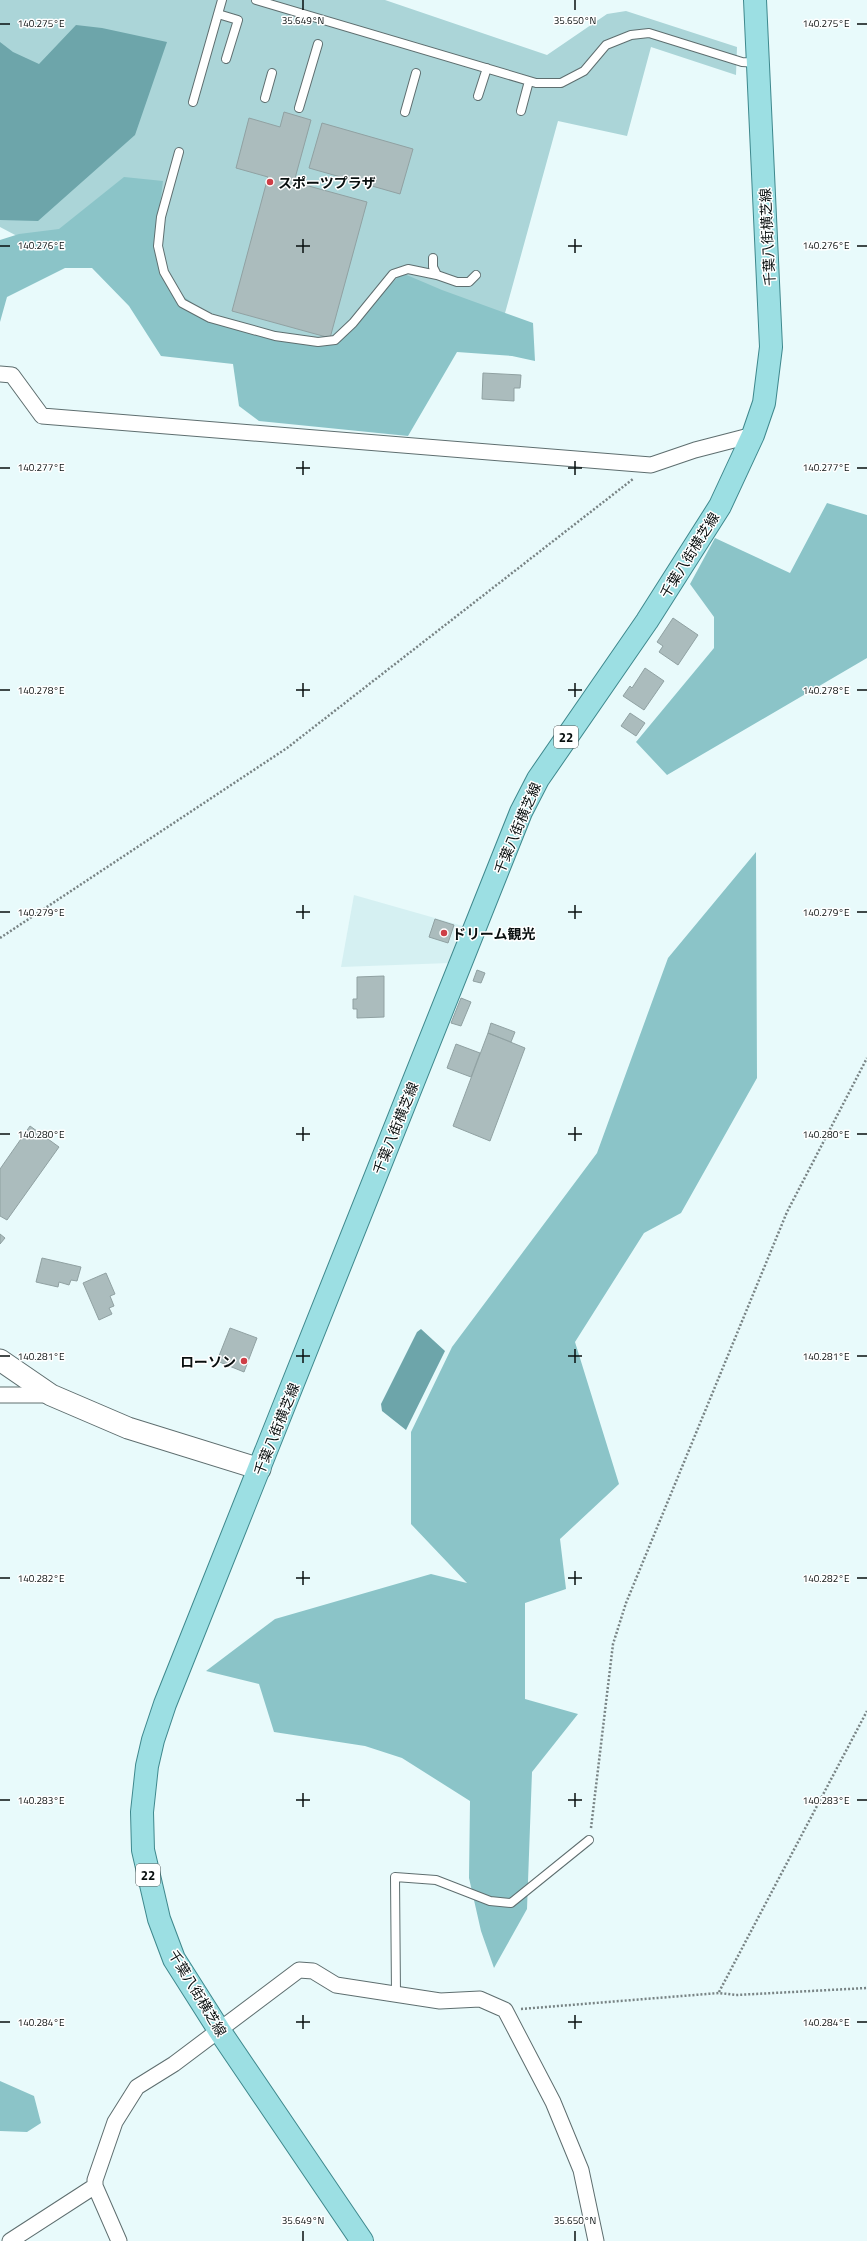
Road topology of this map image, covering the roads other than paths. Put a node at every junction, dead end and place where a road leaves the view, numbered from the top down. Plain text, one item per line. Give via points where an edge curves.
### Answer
1 (222, 0) edge
2 (256, 0) edge
3 (755, 0) edge
4 (218, 14) junction
5 (318, 44) dead end
6 (226, 59) dead end
7 (759, 63) junction
8 (487, 68) junction
9 (272, 73) dead end
10 (416, 73) dead end
11 (529, 81) junction
12 (478, 96) dead end
13 (265, 98) dead end
14 (193, 102) dead end
15 (299, 108) dead end
16 (521, 111) dead end
17 (405, 112) dead end
18 (179, 152) dead end
19 (433, 258) dead end
20 (437, 275) junction
21 (476, 275) dead end
22 (0, 374) edge
23 (753, 435) junction
24 (0, 1360) edge
25 (0, 1395) edge
26 (51, 1395) junction
27 (260, 1469) junction
28 (589, 1840) road end
29 (396, 1995) junction
30 (219, 2030) junction
31 (95, 2186) junction
32 (10, 2241) edge
33 (119, 2241) edge
34 (362, 2241) edge
35 (596, 2241) edge

1 - 4 lane
2 - 8 lane
3 - 7 main road, 千葉八街横芝線 / 22
4 - 6 lane via 238,20
4 - 14 lane
5 - 15 lane
7 - 11 lane via 742,62 649,33 631,35 606,45 584,71 561,83
7 - 23 main road, 千葉八街横芝線 / 22 via 771,346 764,403
8 - 11 lane
8 - 12 lane
9 - 13 lane
10 - 17 lane
11 - 16 lane
18 - 20 lane via 161,217 158,246 164,272 182,303 210,318 275,336 318,342 335,340 353,323 393,274 408,269
19 - 20 lane via 433,267
20 - 21 lane via 457,282 469,282
22 - 23 street via 12,375 42,416 651,465
23 - 27 main road, 千葉八街横芝線 / 22 via 720,506 699,541 538,779 521,812
24 - 26 street
25 - 26 street
26 - 27 street via 128,1428
27 - 30 main road, 千葉八街横芝線 / 22 via 165,1704 147,1766 142,1812 143,1850 159,1919 174,1959
28 - 29 lane via 511,1903 490,1901 436,1880 395,1877
29 - 30 street via 336,1986 313,1971 299,1970
29 - 35 street via 440,2001 480,1999 505,2010 553,2102 581,2170
30 - 31 street via 174,2064 137,2087 116,2122
30 - 34 main road, 千葉八街横芝線 / 22
31 - 32 street
31 - 33 street

